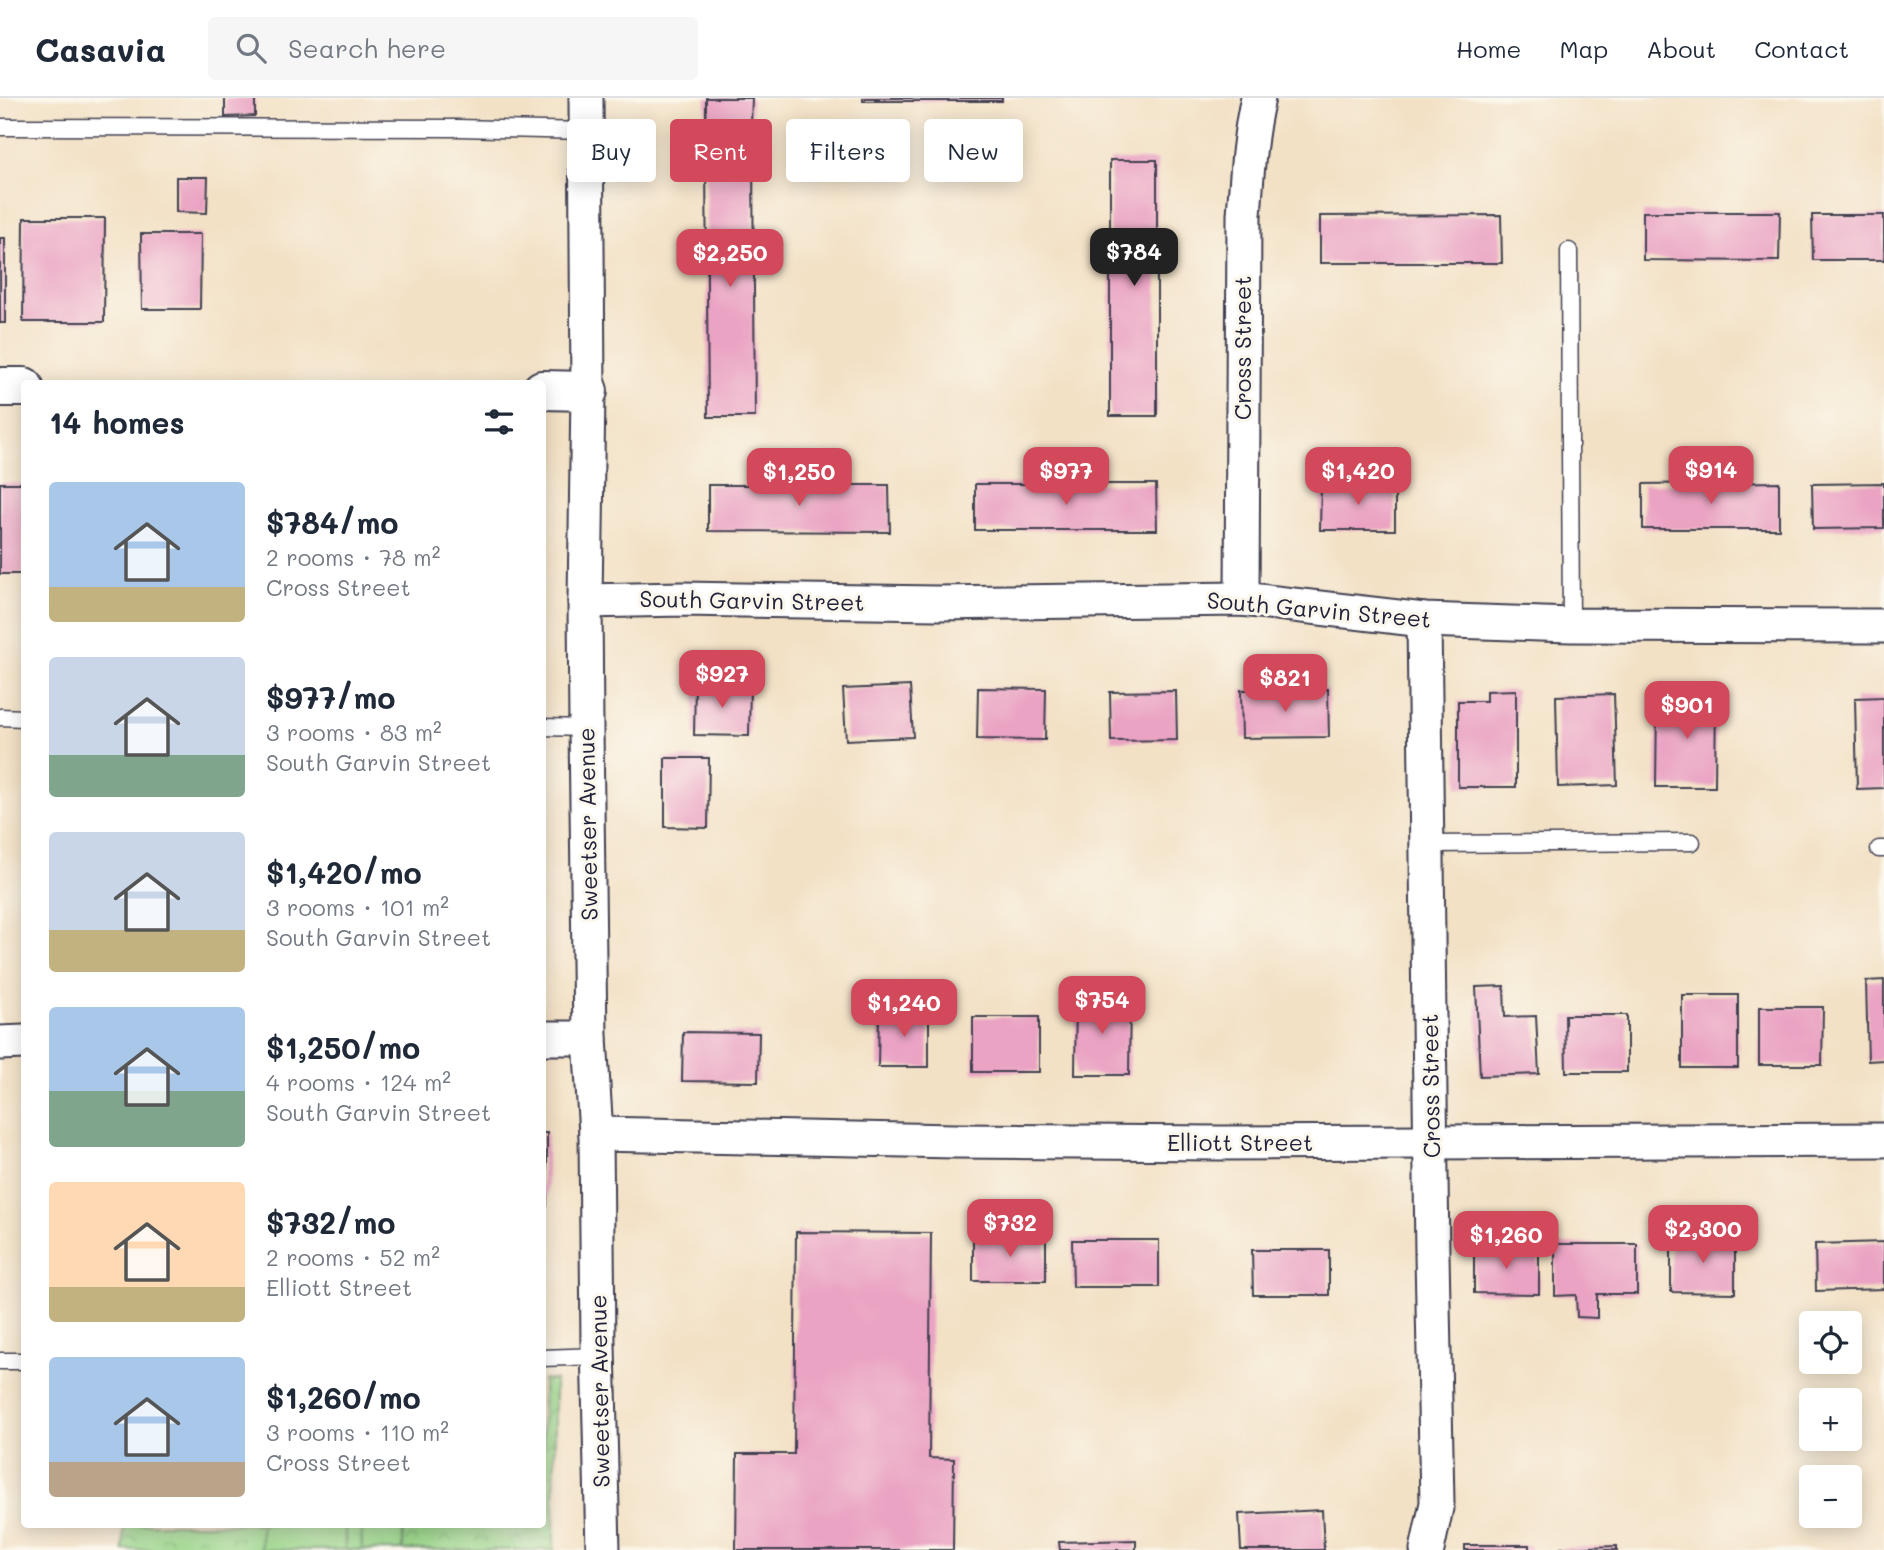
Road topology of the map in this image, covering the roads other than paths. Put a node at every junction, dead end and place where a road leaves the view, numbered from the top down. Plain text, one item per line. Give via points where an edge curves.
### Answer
1 (586, 98) edge
2 (1258, 98) edge
3 (586, 119) edge
4 (0, 127) edge
5 (567, 131) edge
6 (586, 182) edge
7 (1569, 250) dead end
8 (0, 387) edge
9 (21, 387) edge
10 (546, 390) edge
11 (588, 391) junction
12 (1242, 599) junction
13 (585, 601) junction
14 (1424, 620) junction
15 (1571, 625) junction
16 (1884, 626) edge
17 (0, 717) edge
18 (21, 718) edge
19 (546, 727) edge
20 (586, 728) junction
21 (1692, 842) dead end
22 (1427, 844) junction
23 (546, 1038) edge
24 (590, 1038) junction
25 (21, 1042) edge
26 (0, 1043) edge
27 (596, 1134) junction
28 (1884, 1140) edge
29 (1432, 1142) junction
30 (598, 1356) junction
31 (546, 1358) edge
32 (21, 1360) edge
33 (0, 1361) edge
34 (603, 1550) edge
35 (1427, 1550) edge

1 - 3 street, Sweetser Avenue
2 - 12 street, Cross Street via 1244,215
4 - 5 lane
6 - 11 street, Sweetser Avenue
7 - 15 lane
8 - 9 street
10 - 11 street
11 - 13 street, Sweetser Avenue
12 - 13 street, South Garvin Street
12 - 14 street, South Garvin Street
13 - 20 street, Sweetser Avenue
14 - 15 street, South Garvin Street
14 - 22 street, Cross Street
15 - 16 street, South Garvin Street
17 - 18 lane
19 - 20 lane
20 - 24 street, Sweetser Avenue
21 - 22 lane
22 - 29 street, Cross Street
23 - 24 street
24 - 27 street, Sweetser Avenue
25 - 26 street
27 - 29 street, Elliott Street via 1025,1142
27 - 30 street, Sweetser Avenue
28 - 29 street, Elliott Street
29 - 35 street, Cross Street via 1437,1503
30 - 31 lane
30 - 34 street, Sweetser Avenue
32 - 33 lane

